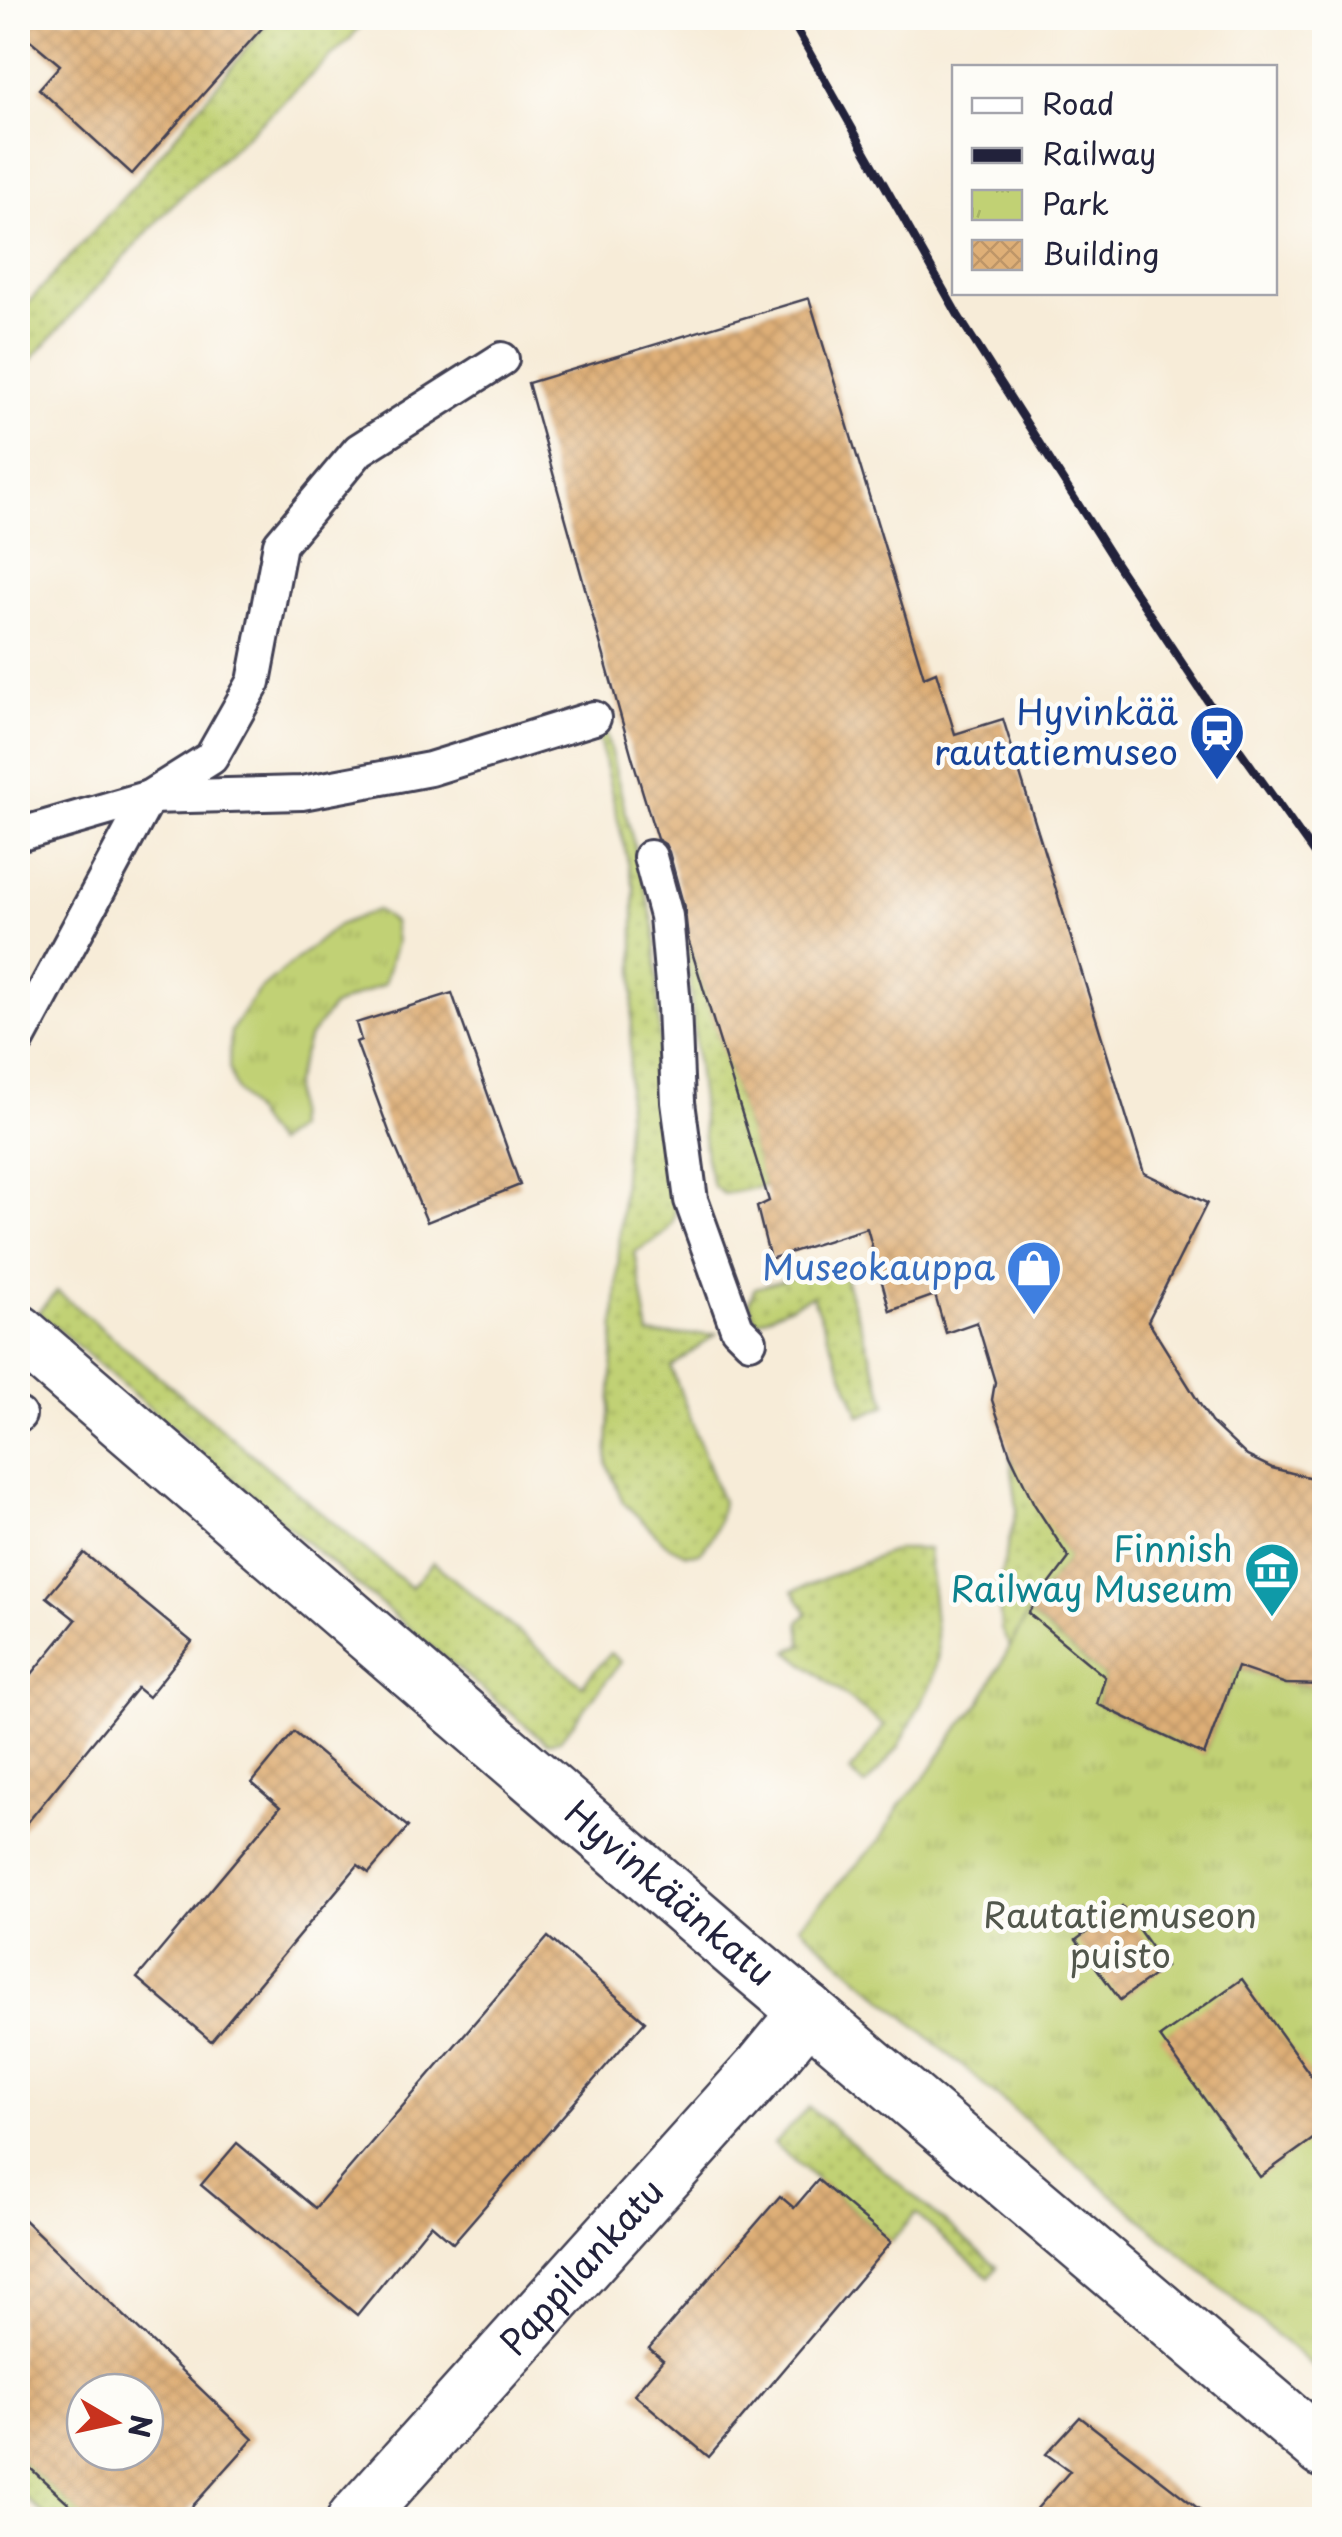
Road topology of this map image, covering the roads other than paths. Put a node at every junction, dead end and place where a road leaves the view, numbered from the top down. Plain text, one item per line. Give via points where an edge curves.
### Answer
1 (502, 359) dead end
2 (594, 718) dead end
3 (148, 798) junction
4 (18, 835) edge
5 (650, 857) dead end
6 (18, 1040) edge
7 (18, 1332) edge
8 (750, 1341) dead end
9 (808, 2012) junction
10 (1324, 2450) edge
11 (355, 2520) edge

1 - 3 lane via 359,450 280,544 254,682 211,758
2 - 3 lane via 430,769 302,793
3 - 4 lane
3 - 6 lane
5 - 8 lane via 666,916 691,1200 737,1328
7 - 9 street, Hyvinkäänkatu
9 - 10 street, Hyvinkäänkatu
9 - 11 street, Pappilankatu

